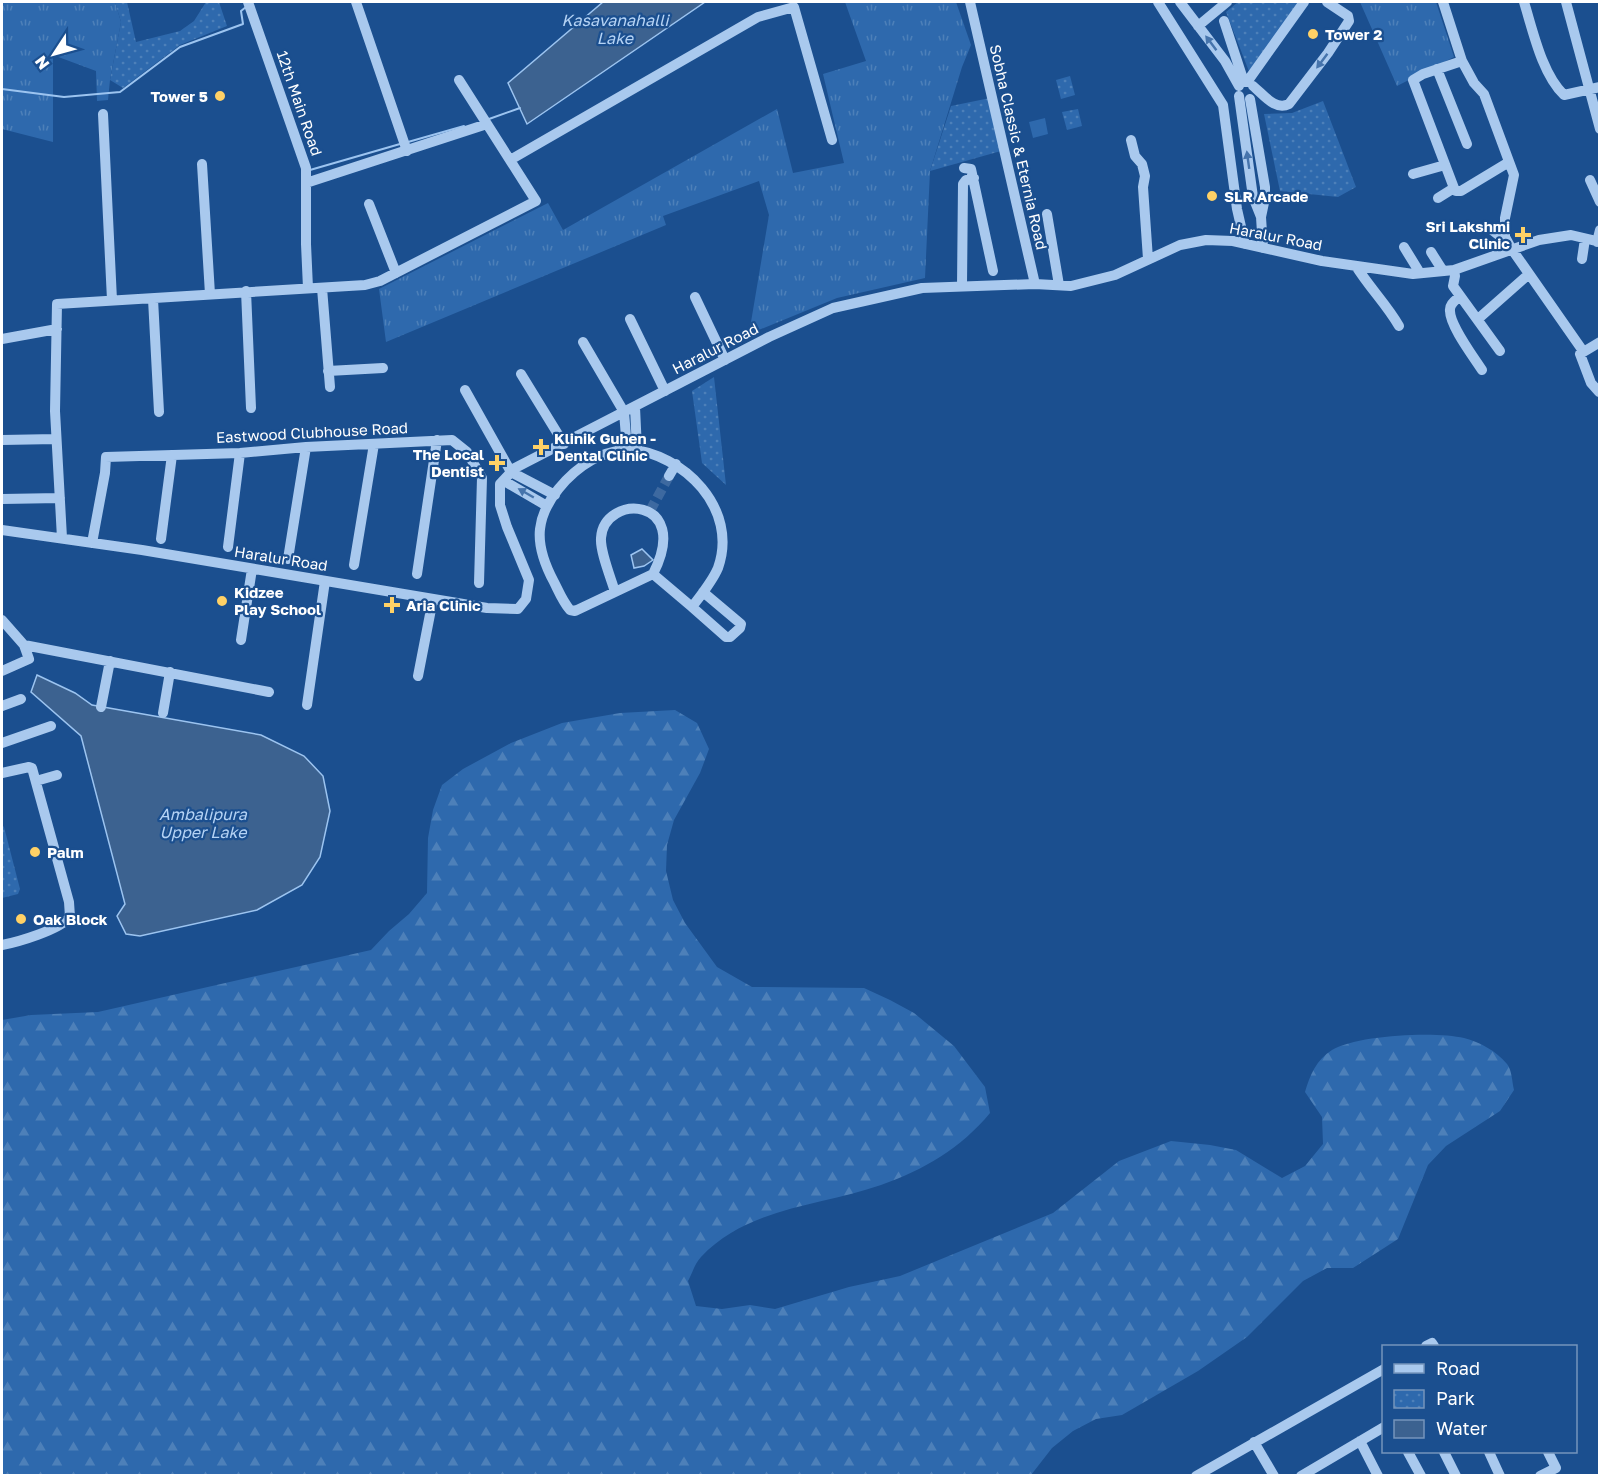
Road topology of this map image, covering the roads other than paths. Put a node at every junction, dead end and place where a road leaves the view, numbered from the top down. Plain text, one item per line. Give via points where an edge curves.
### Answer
1 (356, 2) edge
2 (971, 2) edge
3 (1158, 2) edge
4 (1180, 2) edge
5 (1227, 2) edge
6 (1304, 2) edge
7 (1327, 2) edge
8 (1443, 2) edge
9 (1524, 2) edge
10 (1566, 2) edge
11 (249, 5) edge
12 (1224, 21) dead end
13 (1198, 26) junction
14 (1462, 61) junction
15 (1437, 69) junction
16 (459, 80) dead end
17 (1245, 86) junction
18 (1595, 88) edge
19 (103, 114) dead end
20 (485, 121) junction
21 (1599, 129) edge
22 (832, 140) dead end
23 (1131, 140) dead end
24 (1467, 144) dead end
25 (405, 145) junction
26 (510, 160) junction
27 (1509, 162) junction
28 (202, 164) dead end
29 (1445, 165) junction
30 (964, 168) dead end
31 (1413, 174) dead end
32 (974, 178) junction
33 (1590, 180) dead end
34 (306, 183) junction
35 (1454, 188) junction
36 (1438, 198) dead end
37 (1599, 202) edge
38 (369, 204) dead end
39 (1047, 214) dead end
40 (1261, 217) junction
41 (1491, 229) dead end
42 (1599, 230) edge
43 (1505, 237) junction
44 (1585, 239) junction
45 (1598, 242) edge
46 (1245, 244) junction
47 (1404, 247) dead end
48 (1263, 248) junction
49 (1511, 248) junction
50 (1431, 252) dead end
51 (1148, 259) junction
52 (1582, 259) dead end
53 (1356, 266) junction
54 (993, 271) dead end
55 (1448, 271) junction
56 (396, 273) junction
57 (1420, 273) junction
58 (1529, 274) junction
59 (1035, 284) junction
60 (1059, 285) junction
61 (962, 286) junction
62 (308, 288) junction
63 (322, 288) junction
64 (246, 291) junction
65 (210, 294) junction
66 (1460, 296) junction
67 (695, 297) dead end
68 (153, 299) junction
69 (112, 300) junction
70 (630, 319) dead end
71 (1478, 319) junction
72 (1399, 326) dead end
73 (57, 329) junction
74 (2, 339) edge
75 (584, 342) dead end
76 (1599, 342) edge
77 (1500, 351) dead end
78 (1583, 351) junction
79 (725, 360) junction
80 (383, 368) dead end
81 (1482, 370) dead end
82 (328, 371) junction
83 (521, 374) dead end
84 (330, 387) dead end
85 (465, 390) dead end
86 (666, 391) junction
87 (1599, 392) edge
88 (635, 407) junction
89 (251, 408) dead end
90 (159, 412) dead end
91 (624, 412) junction
92 (56, 439) junction
93 (2, 440) edge
94 (437, 440) junction
95 (374, 444) junction
96 (564, 444) junction
97 (306, 447) junction
98 (632, 449) junction
99 (240, 453) junction
100 (172, 455) junction
101 (676, 464) junction
102 (508, 476) junction
103 (669, 476) tunnel mouth
104 (555, 495) junction
105 (60, 498) junction
106 (2, 499) edge
107 (548, 506) junction
108 (2, 530) edge
109 (62, 538) junction
110 (161, 539) dead end
111 (92, 543) junction
112 (228, 547) dead end
113 (288, 559) dead end
114 (354, 565) dead end
115 (252, 569) junction
116 (417, 574) dead end
117 (653, 574) junction
118 (325, 581) junction
119 (479, 583) dead end
120 (615, 592) junction
121 (703, 592) junction
122 (433, 599) junction
123 (692, 607) junction
124 (2, 620) edge
125 (242, 640) dead end
126 (24, 645) junction
127 (110, 661) junction
128 (2, 670) edge
129 (170, 672) junction
130 (418, 676) dead end
131 (269, 692) dead end
132 (21, 699) dead end
133 (307, 705) dead end
134 (2, 706) edge
135 (101, 707) dead end
136 (163, 713) dead end
137 (51, 726) dead end
138 (2, 743) edge
139 (2, 773) edge
140 (57, 775) dead end
141 (36, 781) junction
142 (2, 945) edge
143 (1382, 1370) edge
144 (1382, 1428) edge
145 (1360, 1441) junction
146 (1254, 1442) junction
147 (1409, 1453) edge
148 (1444, 1453) edge
149 (1489, 1453) edge
150 (1548, 1453) edge
151 (1319, 1471) edge
152 (1196, 1476) edge
153 (1275, 1476) edge
154 (1301, 1476) edge
155 (1378, 1476) edge
156 (1421, 1476) edge
157 (1456, 1476) edge
158 (1500, 1476) edge
159 (1540, 1476) edge

1 - 25 street
2 - 59 street, Sobha Classic & Eternia Road
3 - 46 street via 1223,105
4 - 13 street
5 - 13 street
6 - 17 street
7 -> 17 street via 1348,16 1349,21 1289,104 1277,106
8 - 14 street
9 - 18 street via 1554,85 1564,95
10 - 18 street
11 - 34 street, 12th Main Road via 306,168
12 - 17 street
17 -> 13 street
14 - 15 street
14 - 27 street via 1484,94
15 - 24 street
15 - 29 street via 1413,81
16 - 20 street
40 -> 17 street via 1253,197
17 - 40 street via 1255,93 1250,99 1264,187
18 - 21 street
19 - 69 street
20 - 25 street
20 - 26 street
22 - 26 street via 794,7 758,17
23 - 51 street via 1145,176
25 - 34 street
26 - 56 street via 536,201
27 - 35 street via 1461,191
27 - 43 street via 1514,175
28 - 65 street
29 - 31 street
29 - 35 street
30 - 32 street via 970,168
32 - 54 street
32 - 61 street via 963,184
33 - 37 street
34 - 62 street, 12th Main Road
35 - 36 street
38 - 56 street
39 - 60 street
40 - 48 street
41 - 43 street
42 - 45 street
43 - 49 street
44 - 45 street, Haralur Road
44 - 49 street, Haralur Road via 1571,235
44 - 52 street
46 - 48 street, Haralur Road
46 - 51 street, Haralur Road via 1193,241
47 - 57 street
48 - 53 street, Haralur Road
49 - 55 street, Haralur Road
49 - 58 street
50 - 55 street
51 - 60 street, Haralur Road via 1095,282
53 - 57 street, Haralur Road
53 - 72 street
55 - 57 street, Haralur Road
55 - 66 street via 1455,276 1453,286
56 - 63 street via 365,285
58 - 71 street
58 - 78 street
59 - 60 street, Haralur Road
59 - 61 street, Haralur Road
61 - 79 street, Haralur Road via 922,288 833,308
62 - 63 street
62 - 64 street
63 - 82 street
64 - 65 street
64 - 89 street
65 - 68 street
66 - 71 street
66 - 81 street via 1450,310 1454,324
67 - 79 street
68 - 69 street
68 - 90 street
69 - 73 street via 57,304
70 - 86 street
71 - 77 street
73 - 74 street
73 - 92 street
75 - 91 street
76 - 78 street
78 - 87 street via 1580,354 1591,383
79 - 86 street, Haralur Road
80 - 82 street
82 - 84 street
83 - 96 street
85 - 102 street
86 - 88 street, Haralur Road
88 - 91 street, Haralur Road
88 - 98 street
91 - 96 street, Haralur Road
91 - 98 street
92 - 93 street
92 - 105 street
94 - 95 street, Eastwood Clubhouse Road
94 - 116 street
94 - 119 street, Eastwood Clubhouse Road via 452,440 467,452 482,478
95 - 97 street, Eastwood Clubhouse Road
95 - 114 street
96 - 102 street, Haralur Road via 515,468
97 - 99 street, Eastwood Clubhouse Road
97 - 113 street
98 - 101 street
98 - 104 street via 593,459 574,472
99 - 100 street, Eastwood Clubhouse Road
99 - 112 street
100 - 110 street
100 - 111 street, Eastwood Clubhouse Road via 106,457
101 - 103 street
101 - 121 street via 695,479 712,501 720,526 722,549 718,568
102 - 104 street
107 -> 102 street
102 - 122 street, Haralur Road via 500,484 500,505 529,580 526,599 518,609
104 - 107 street
105 - 106 street
105 - 109 street
107 - 120 street via 540,528 543,555 564,604 575,611
108 - 109 street, Haralur Road
109 - 111 street, Haralur Road
111 - 115 street, Haralur Road
115 - 118 street, Haralur Road
115 - 125 street
117 - 120 street
117 - 120 street via 662,556 664,531 659,519 650,512 632,508 621,511 609,520 600,540
117 - 123 street
118 - 122 street, Haralur Road
118 - 133 street
121 - 123 street
121 - 123 street via 741,624 740,628 726,637
122 - 130 street
124 - 126 street
126 - 127 street
126 - 128 street via 29,659
127 - 129 street
127 - 135 street
129 - 131 street
129 - 136 street
132 - 134 street
137 - 138 street
139 - 141 street via 29,767
140 - 141 street
141 - 142 street via 70,917 63,924
143 - 146 street
144 - 145 street
145 - 151 street
145 - 155 street
146 - 152 street
146 - 153 street
147 - 156 street
148 - 157 street
149 - 158 street
150 - 159 street via 1556,1468
151 - 154 street

